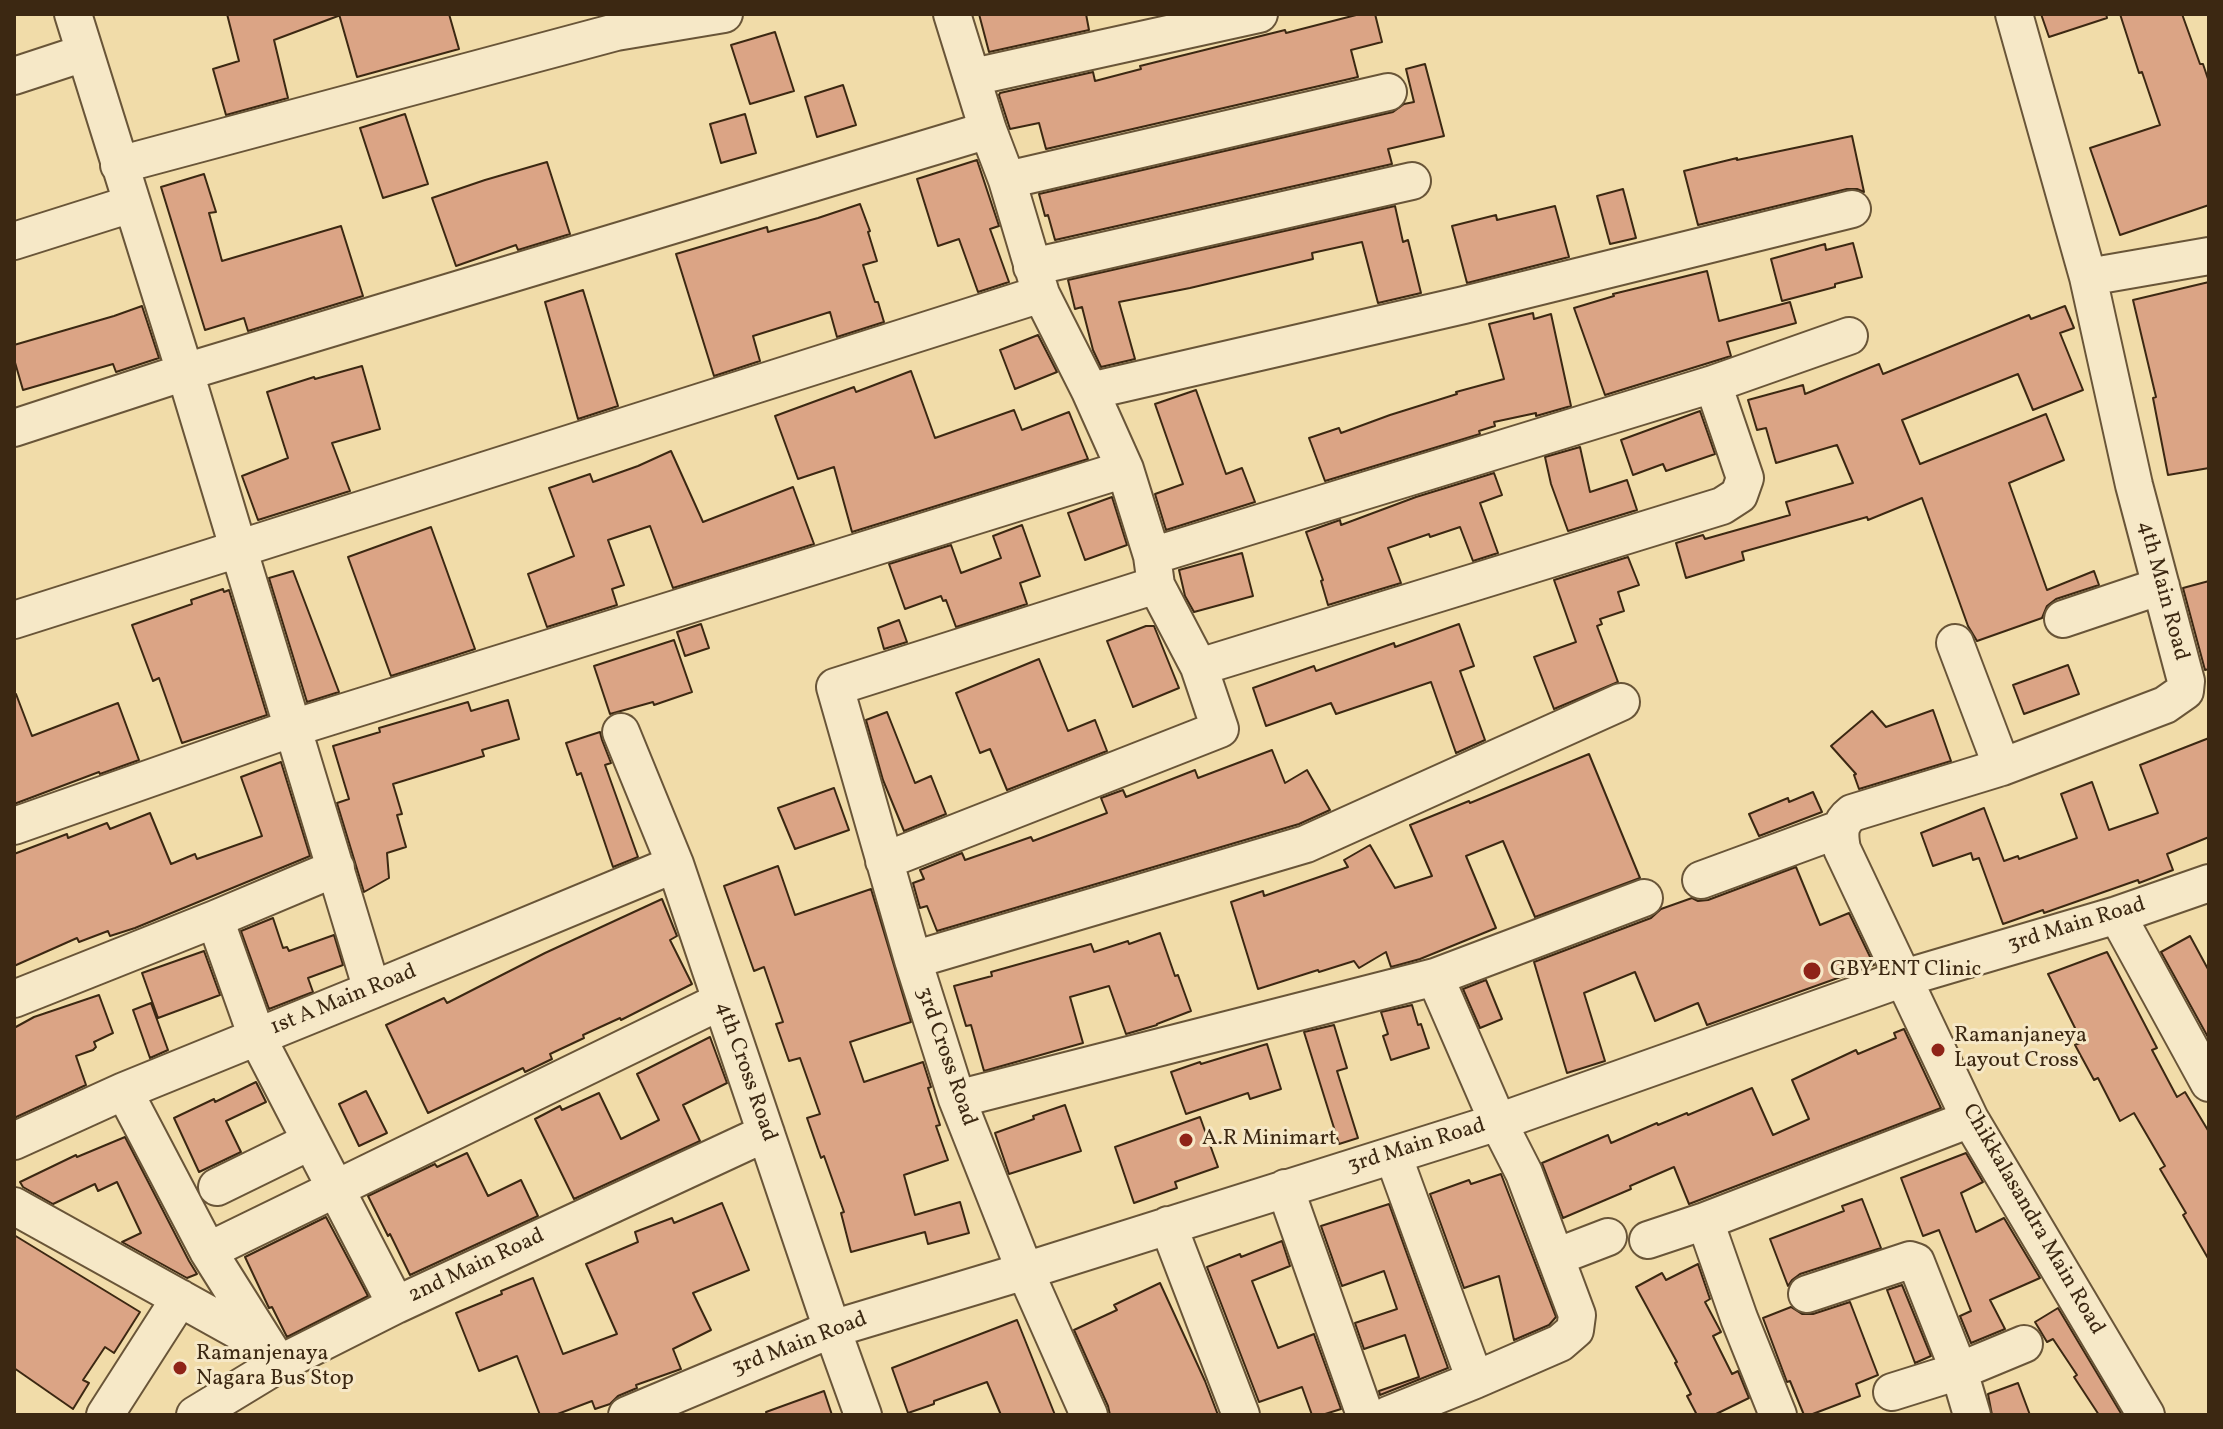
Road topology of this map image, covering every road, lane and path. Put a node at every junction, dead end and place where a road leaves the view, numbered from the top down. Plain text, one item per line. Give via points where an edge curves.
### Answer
1 (73, 14) edge
2 (724, 14) edge
3 (952, 14) edge
4 (2014, 14) edge
5 (1246, 15) edge
6 (614, 23) edge
7 (84, 53) junction
8 (14, 76) edge
9 (973, 77) junction
10 (1388, 92) dead end
11 (988, 130) junction
12 (119, 165) junction
13 (1007, 180) junction
14 (1412, 181) dead end
15 (131, 204) junction
16 (1852, 209) dead end
17 (14, 241) edge
18 (2209, 256) edge
19 (2088, 277) junction
20 (1036, 280) junction
21 (1849, 336) dead end
22 (185, 372) junction
23 (1713, 384) junction
24 (1090, 391) junction
25 (14, 428) edge
26 (1125, 469) junction
27 (239, 550) junction
28 (1154, 570) junction
29 (2161, 586) junction
30 (2063, 619) dead end
31 (14, 620) edge
32 (1955, 643) dead end
33 (1199, 667) junction
34 (2192, 696) edge
35 (1621, 702) dead end
36 (293, 728) junction
37 (621, 732) dead end
38 (2002, 767) junction
39 (14, 826) edge
40 (1840, 829) junction
41 (884, 861) junction
42 (675, 864) junction
43 (336, 868) junction
44 (1701, 880) dead end
45 (2209, 883) edge
46 (1644, 898) dead end
47 (2117, 915) junction
48 (215, 919) junction
49 (913, 960) junction
50 (1435, 977) junction
51 (1904, 978) junction
52 (372, 990) junction
53 (14, 999) edge
54 (721, 1001) junction
55 (257, 1037) junction
56 (2209, 1083) edge
57 (124, 1091) junction
58 (957, 1099) junction
59 (1970, 1119) junction
60 (1498, 1122) junction
61 (766, 1133) junction
62 (14, 1141) edge
63 (311, 1141) junction
64 (1393, 1155) junction
65 (217, 1187) dead end
66 (1285, 1188) junction
67 (336, 1189) junction
68 (14, 1206) edge
69 (1705, 1221) junction
70 (1168, 1225) junction
71 (1608, 1237) dead end
72 (1648, 1240) dead end
73 (208, 1251) junction
74 (1556, 1257) junction
75 (1025, 1271) junction
76 (1807, 1294) dead end
77 (180, 1298) junction
78 (396, 1305) junction
79 (832, 1329) junction
80 (2024, 1344) dead end
81 (273, 1356) junction
82 (1959, 1371) junction
83 (1475, 1380) junction
84 (1892, 1392) dead end
85 (105, 1415) edge
86 (195, 1415) edge
87 (627, 1415) edge
88 (863, 1415) edge
89 (1089, 1415) edge
90 (1241, 1415) edge
91 (1365, 1415) edge
92 (1388, 1415) edge
93 (1778, 1415) edge
94 (1972, 1415) edge
95 (2146, 1415) edge

1 - 7 street
2 - 6 street
3 - 9 street
4 - 19 street, 4th Main Road
5 - 9 street
6 - 12 street
7 - 8 street
7 - 12 street
9 - 11 street
10 - 13 street
11 - 13 street
11 - 22 street
12 - 15 street
13 - 20 street
14 - 20 street
15 - 17 street
15 - 22 street
16 - 24 street
18 - 19 street
19 - 29 street, 4th Main Road
20 - 24 street
20 - 27 street
21 - 23 street
22 - 25 street
22 - 27 street
23 - 28 street
23 - 33 street via 1745,478 1739,495 1722,506
24 - 26 street
26 - 28 street
26 - 36 street
27 - 31 street
27 - 36 street
28 - 33 street
28 - 41 street, 3rd Cross Road via 835,687
29 - 30 street
29 - 34 street, 4th Main Road via 2185,691
32 - 38 street
33 - 41 street via 1220,729
34 - 38 street, 4th Main Road
35 - 49 street via 1306,844
36 - 39 street
36 - 43 street
37 - 42 street, 4th Cross Road
38 - 40 street, 4th Main Road via 1852,813
40 - 44 street, 4th Main Road
40 - 51 street via 1842,849
41 - 49 street, 3rd Cross Road
42 - 52 street, 1st A Main Road
42 - 54 street, 4th Cross Road
43 - 48 street
43 - 52 street
45 - 47 street, 3rd Main Road
46 - 50 street
47 - 51 street, 3rd Main Road
47 - 56 street
48 - 53 street
48 - 55 street
49 - 58 street, 3rd Cross Road
50 - 58 street
50 - 60 street
51 - 59 street, Chikkalasandra Main Road
51 - 60 street, 3rd Main Road
52 - 55 street, 1st A Main Road
54 - 61 street, 4th Cross Road
54 - 67 street
55 - 57 street, 1st A Main Road
55 - 63 street
57 - 62 street, 1st A Main Road
57 - 73 street
58 - 75 street, 3rd Cross Road
59 - 69 street
59 - 95 street, Chikkalasandra Main Road
60 - 64 street, 3rd Main Road
60 - 74 street
61 - 78 street, 2nd Main Road
61 - 79 street, 4th Cross Road
63 - 65 street
63 - 67 street
64 - 66 street, 3rd Main Road
64 - 83 street
66 - 70 street, 3rd Main Road
66 - 91 street
67 - 73 street
67 - 78 street
68 - 77 street
69 - 72 street
69 - 93 street
70 - 75 street, 3rd Main Road
70 - 90 street
71 - 74 street
73 - 81 street
74 - 83 street via 1577,1315 1575,1330 1560,1343
75 - 79 street, 3rd Main Road
75 - 89 street, 3rd Cross Road
76 - 82 street via 1913,1260
77 - 81 street
77 - 85 street
78 - 81 street, 2nd Main Road
79 - 87 street, 3rd Main Road
79 - 88 street, 4th Cross Road
80 - 82 street
81 - 86 street, 2nd Main Road
82 - 84 street
82 - 94 street
83 - 92 street

